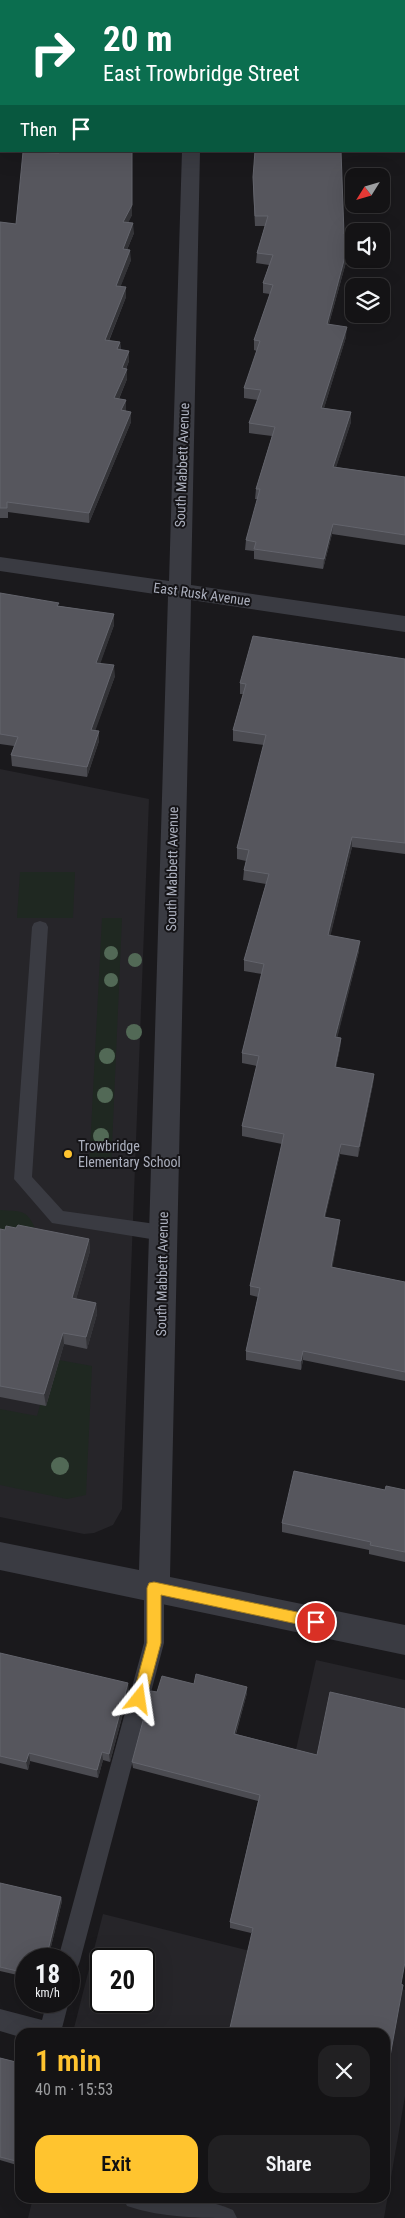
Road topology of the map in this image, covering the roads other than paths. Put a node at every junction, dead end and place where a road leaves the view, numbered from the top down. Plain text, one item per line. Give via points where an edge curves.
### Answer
1 (191, 152) edge
2 (0, 564) edge
3 (179, 590) junction
4 (405, 624) edge
5 (40, 928) dead end
6 (163, 1233) junction
7 (0, 1556) edge
8 (154, 1588) junction
9 (405, 1640) edge
10 (72, 1948) edge
11 (54, 2013) edge
12 (0, 2020) edge
13 (32, 2028) edge
14 (49, 2028) edge
15 (158, 2203) edge
16 (225, 2218) edge

1 - 3 street, South Mabbett Avenue
2 - 3 street, East Rusk Avenue
3 - 4 street, East Rusk Avenue
3 - 6 street, South Mabbett Avenue
5 - 6 lane via 23,1180 58,1218
6 - 8 street, South Mabbett Avenue
7 - 8 street
8 - 9 street
8 - 10 lane via 154,1643
11 - 14 lane
12 - 13 lane
15 - 16 lane

